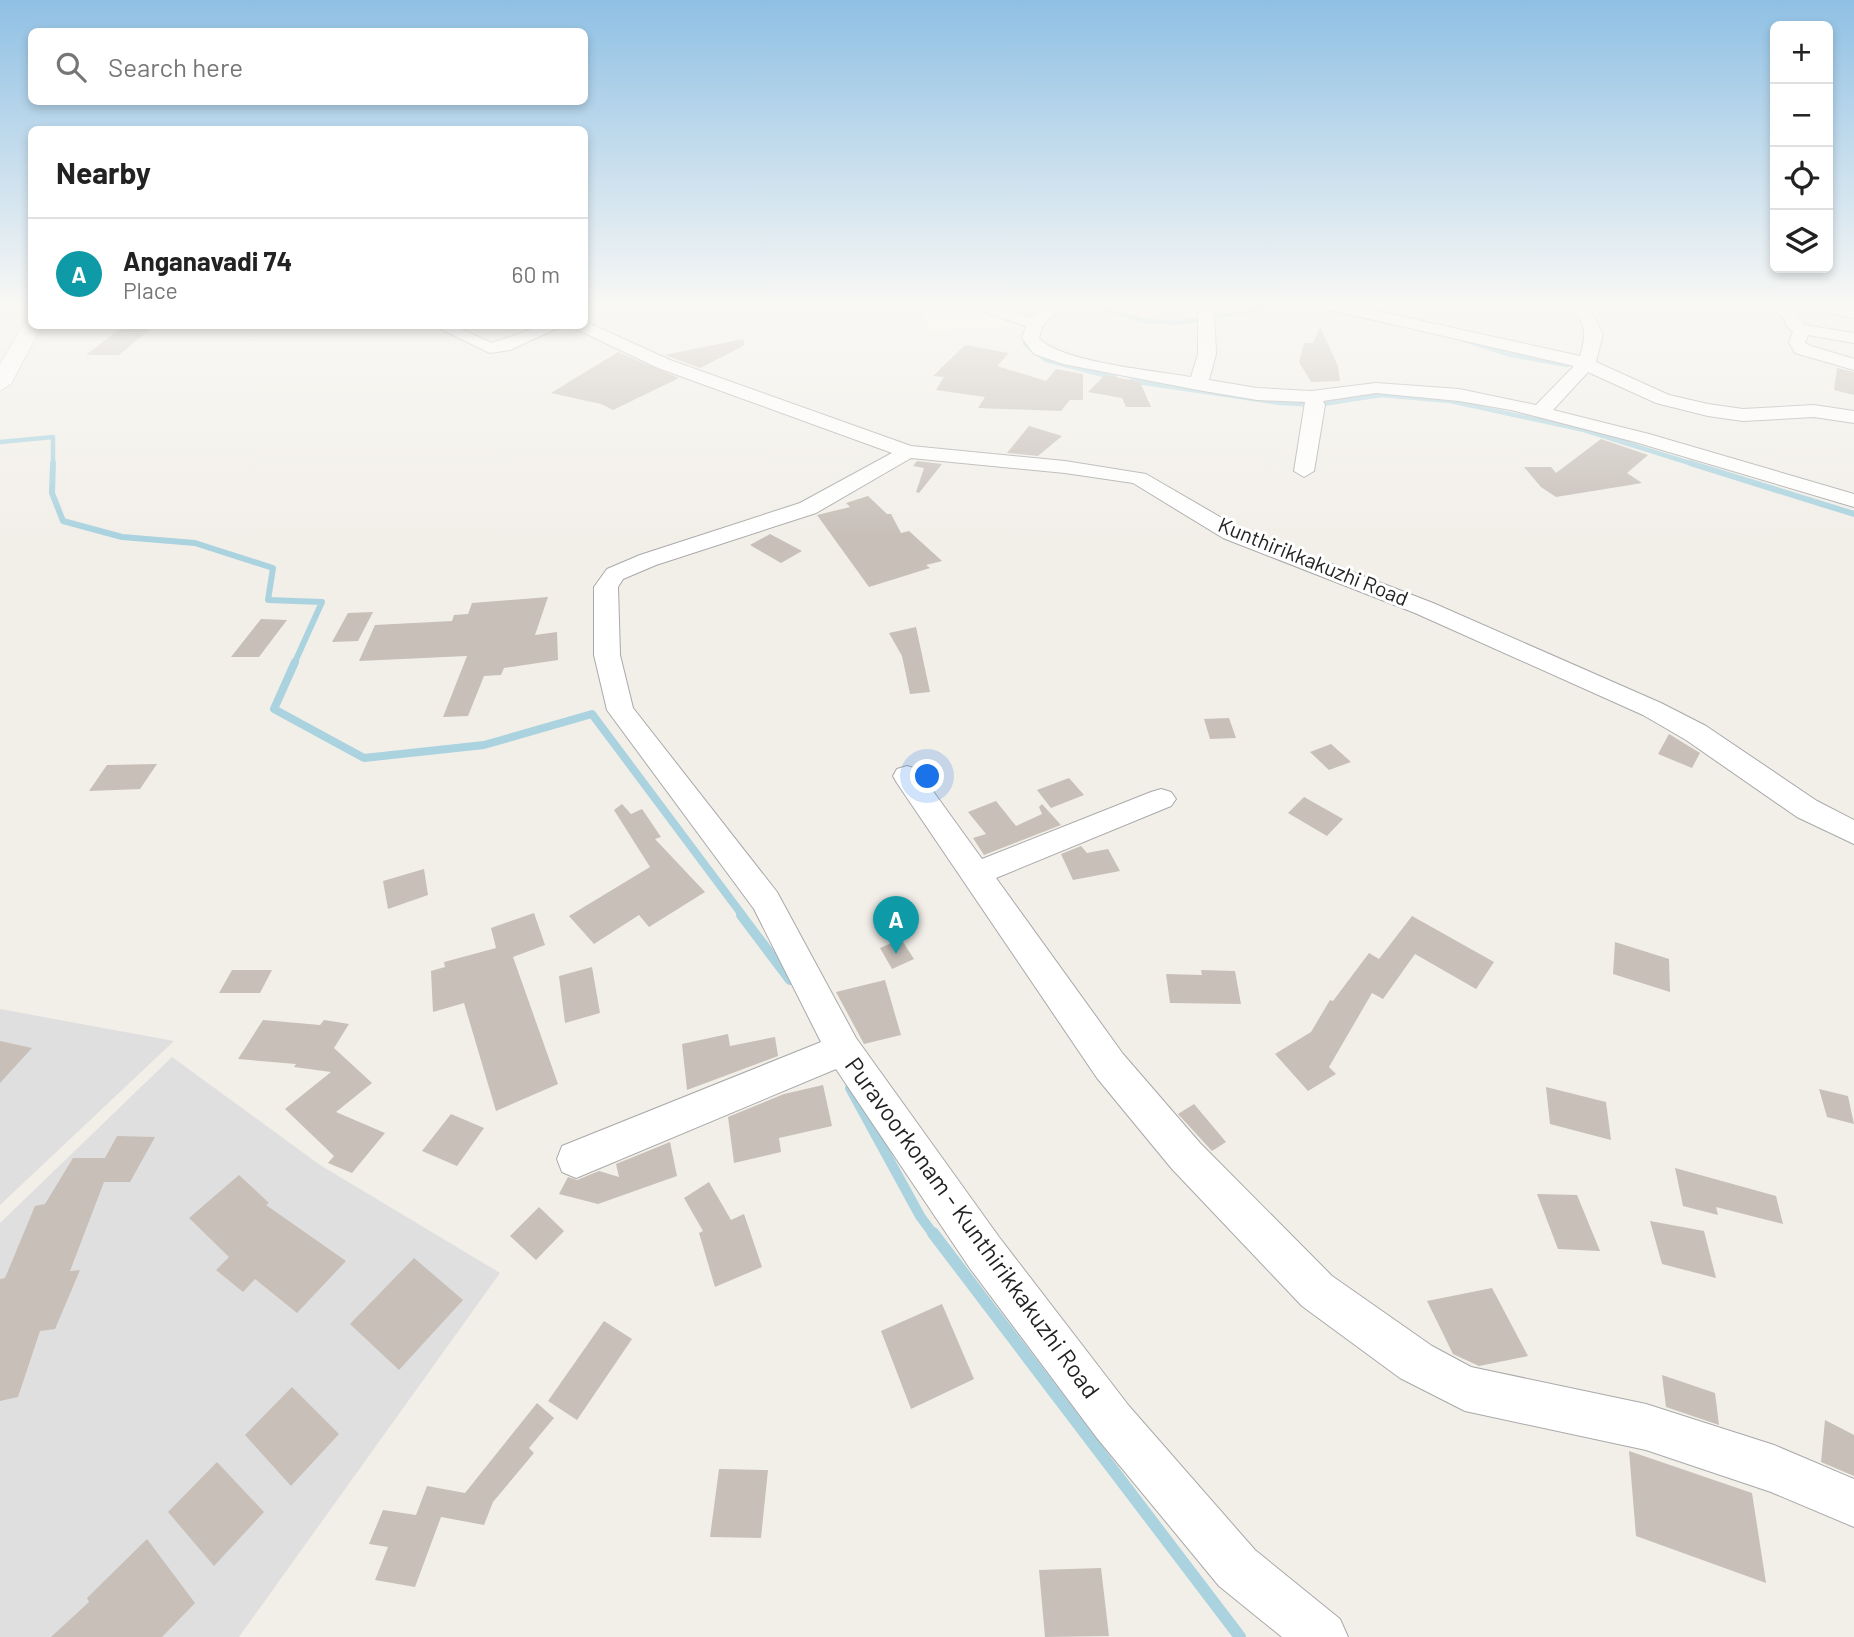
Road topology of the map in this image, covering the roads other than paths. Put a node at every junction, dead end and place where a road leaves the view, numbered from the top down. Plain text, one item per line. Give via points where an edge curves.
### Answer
1 (716, 382) edge
2 (1184, 382) edge
3 (1569, 382) edge
4 (1627, 382) edge
5 (1198, 385) joint
6 (1311, 397) junction
7 (1663, 400) junction
8 (1541, 412) junction
9 (1854, 417) edge
10 (1642, 438) junction
11 (908, 452) junction
12 (1304, 471) dead end
13 (1854, 501) edge
14 (907, 776) dead end
15 (1161, 799) dead end
16 (1854, 833) edge
17 (975, 874) junction
18 (843, 1049) junction
19 (576, 1159) dead end
20 (1854, 1503) edge
21 (1322, 1637) edge

1 - 11 street, Kunthirikkakuzhi Road
2 - 5 street
3 - 8 street
4 - 7 street
5 - 6 street
6 - 8 street via 1376,388 1421,391
6 - 12 street via 1316,405
7 - 9 street via 1743,415 1790,411
7 - 10 street via 1626,428
8 - 10 street
10 - 13 street
11 - 16 street, Kunthirikkakuzhi Road via 1139,478 1231,533 1424,608 1652,709 1696,733 1807,809
11 - 18 street, Puravoorkonam - Kunthirikkakuzhi Road via 808,508 629,566 615,574 606,587 607,655 620,710 766,901
14 - 17 street
15 - 17 street
17 - 20 street via 1110,1066 1186,1156 1317,1291 1388,1343 1465,1388 1646,1427 1774,1469
18 - 19 street
18 - 21 street, Puravoorkonam - Kunthirikkakuzhi Road via 984,1252 1113,1422 1237,1568

